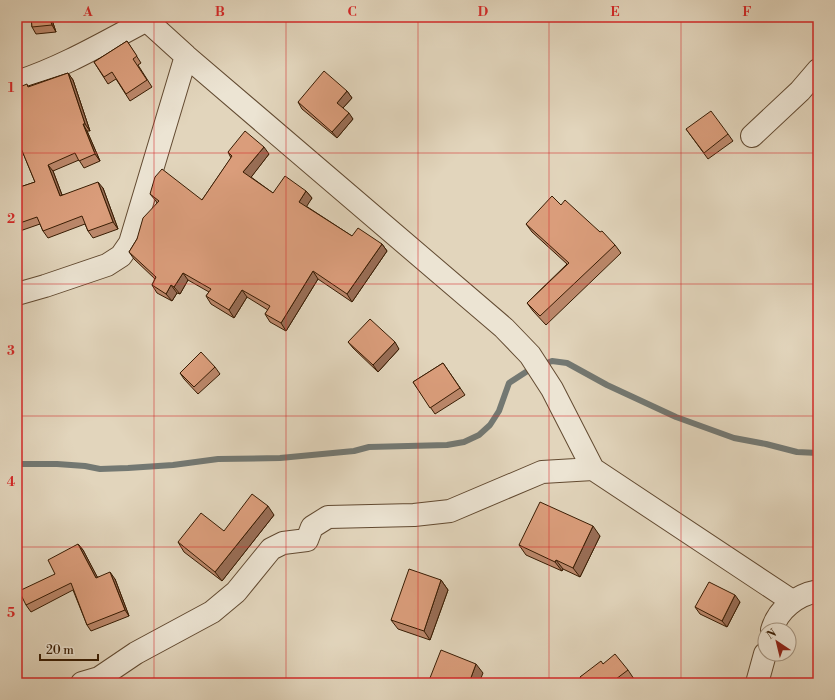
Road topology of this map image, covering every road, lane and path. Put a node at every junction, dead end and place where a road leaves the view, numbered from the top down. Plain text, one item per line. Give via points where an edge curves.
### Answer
1 (145, 19) edge
2 (186, 56) junction
3 (818, 70) edge
4 (17, 82) edge
5 (752, 136) dead end
6 (17, 294) edge
7 (593, 469) junction
8 (818, 591) edge
9 (792, 601) junction
10 (774, 622) edge
11 (763, 662) edge
12 (82, 683) edge
13 (757, 683) edge

1 - 2 street
1 - 4 street via 72,59
2 - 6 street via 130,243 120,256 107,265
2 - 7 street via 504,328 530,355 552,389
3 - 5 street via 800,91
7 - 9 street
7 - 12 street via 542,472 450,511 414,515 328,517 312,527 307,540 283,543 271,549 236,592 212,612 136,653 99,678
8 - 9 street
9 - 10 street
11 - 13 street

